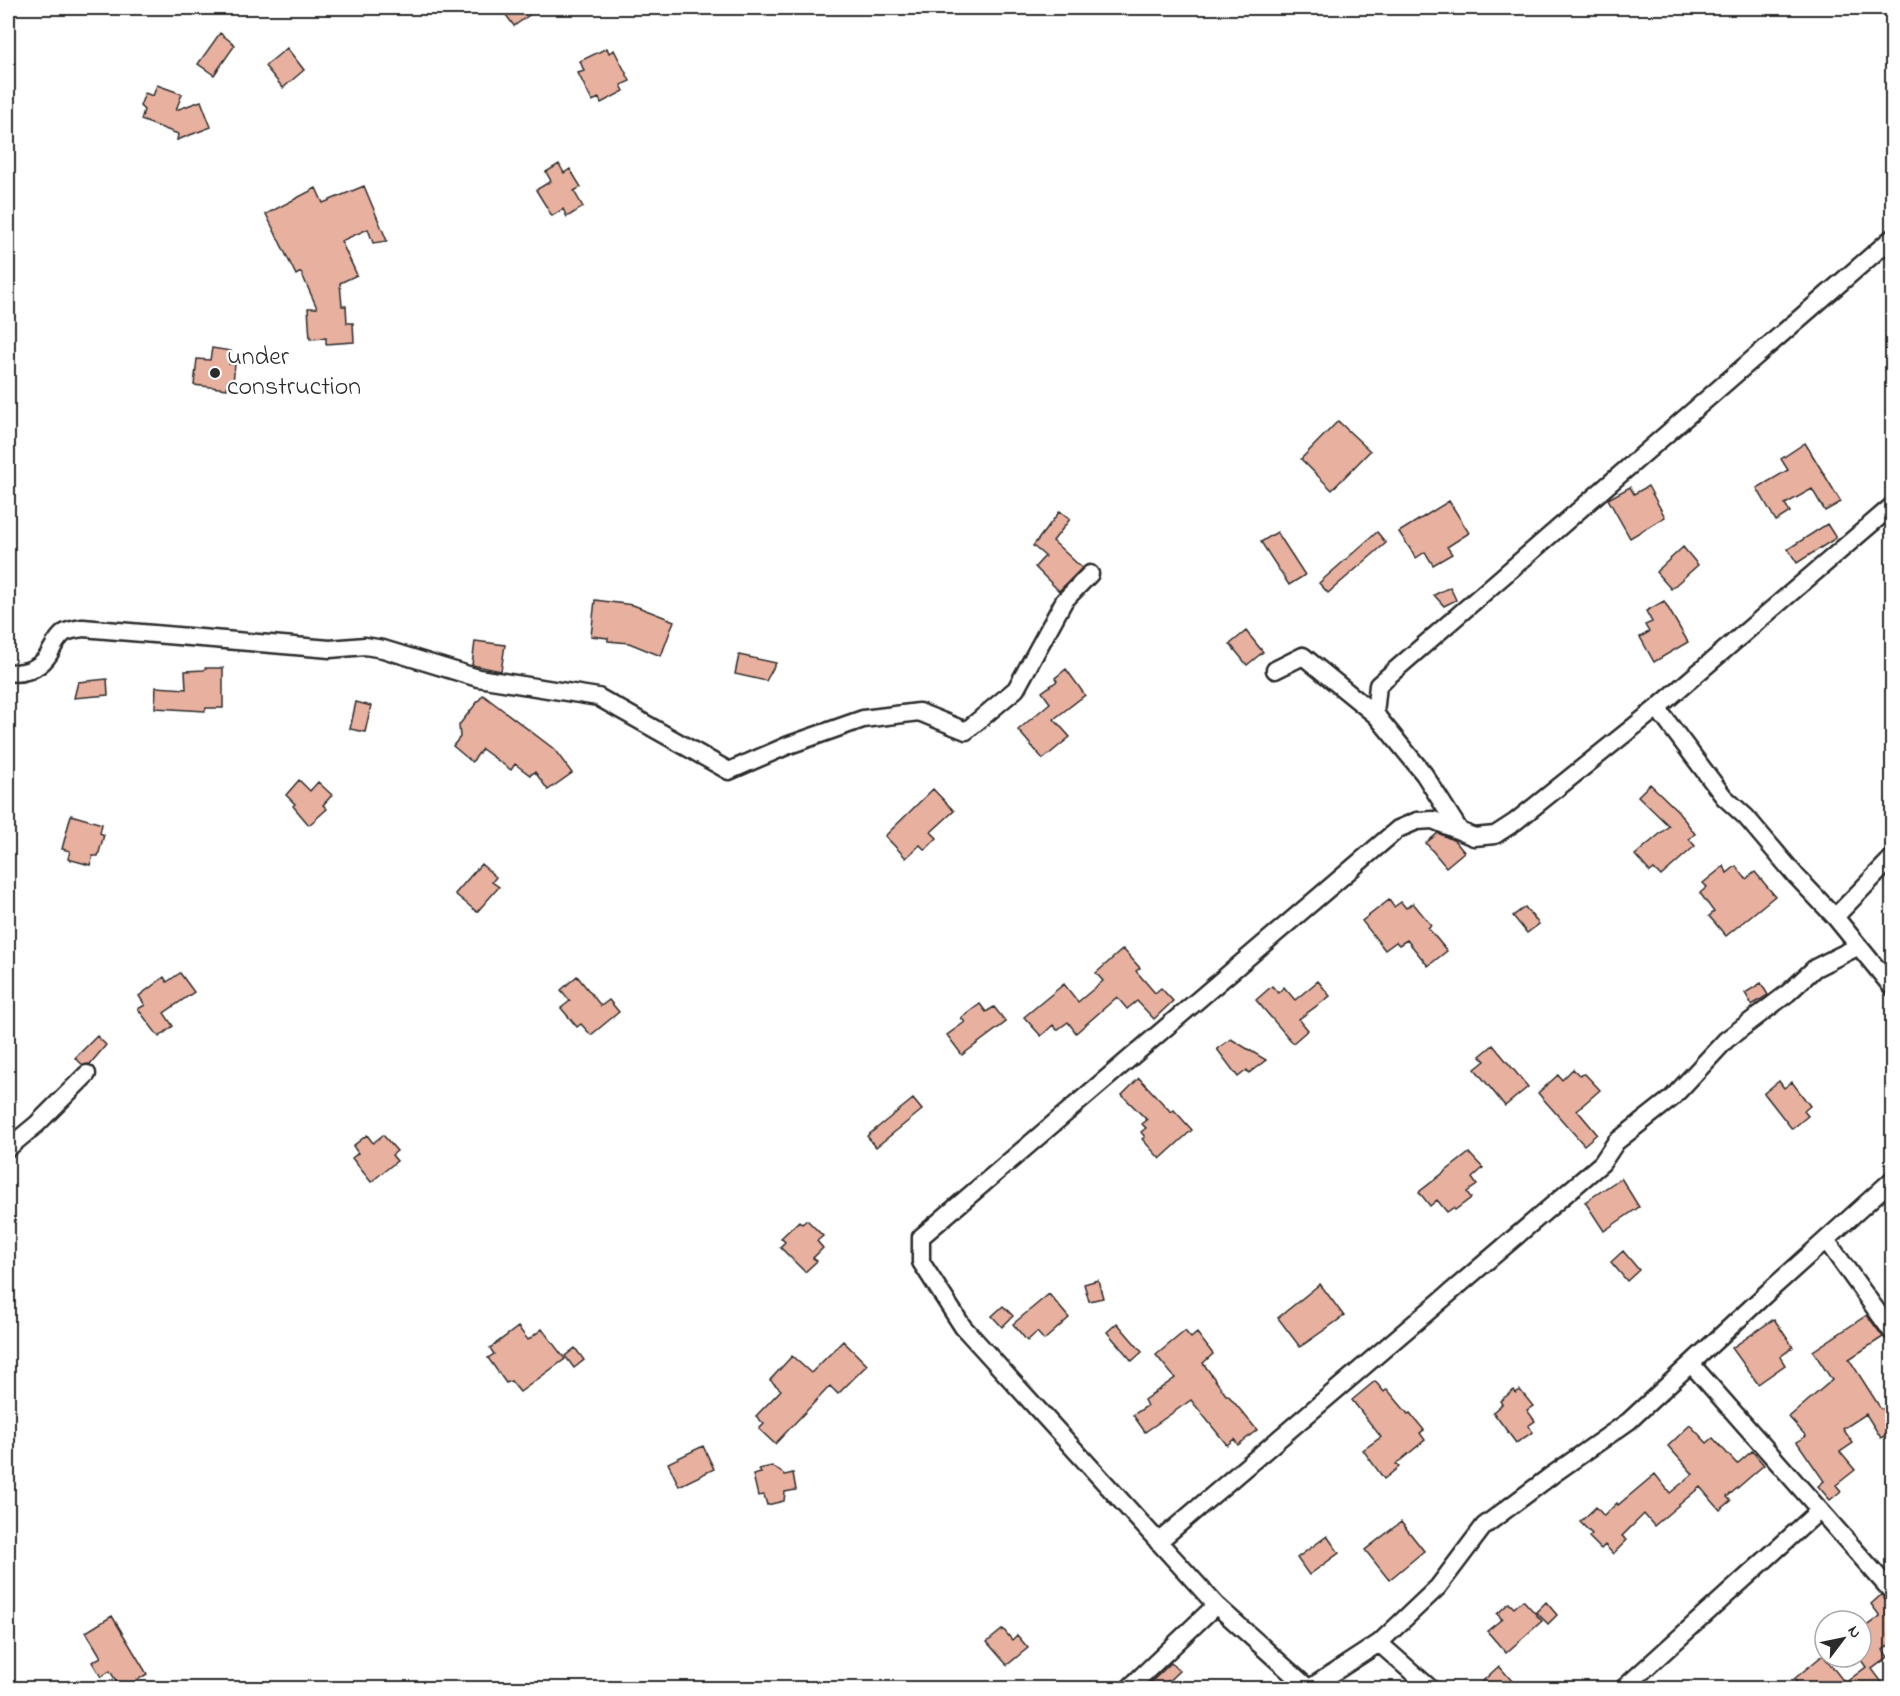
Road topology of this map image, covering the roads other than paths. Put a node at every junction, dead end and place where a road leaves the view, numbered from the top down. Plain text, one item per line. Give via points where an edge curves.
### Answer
1 (1893, 238) edge
2 (1893, 506) edge
3 (1090, 574) dead end
4 (1275, 670) dead end
5 (8, 672) edge
6 (1657, 708) junction
7 (1378, 717) junction
8 (1460, 831) junction
9 (1893, 858) edge
10 (1835, 917) junction
11 (1859, 946) junction
12 (1893, 987) edge
13 (87, 1074) dead end
14 (8, 1148) edge
15 (1893, 1180) edge
16 (1826, 1240) junction
17 (1893, 1332) edge
18 (1692, 1365) junction
19 (1820, 1510) junction
20 (1158, 1542) junction
21 (1893, 1592) edge
22 (1216, 1605) junction
23 (1378, 1642) junction
24 (1129, 1689) edge
25 (1309, 1689) edge
26 (1430, 1689) edge
27 (1624, 1689) edge

1 - 7 street via 1378,685
2 - 6 street
3 - 5 street via 1064,601 1016,689 966,731 919,712 863,719 729,771 598,697 478,678 365,646 330,649 83,628 57,639 35,668 17,674
4 - 7 street via 1303,656
6 - 8 street via 1502,831 1474,837
6 - 10 street via 1724,796
7 - 8 street via 1424,774
8 - 20 street via 1433,820 1417,821 1398,829 921,1238 921,1262 963,1327
9 - 10 street
10 - 11 street
11 - 12 street
11 - 20 street via 1815,968 1726,1040 1672,1098 1616,1142 1602,1163
13 - 14 street
15 - 16 street
16 - 17 street
16 - 18 street
18 - 19 street
18 - 23 street via 1629,1422 1484,1526 1438,1587
19 - 21 street
19 - 27 street
20 - 22 street
22 - 24 street
22 - 25 street
23 - 25 street
23 - 26 street

